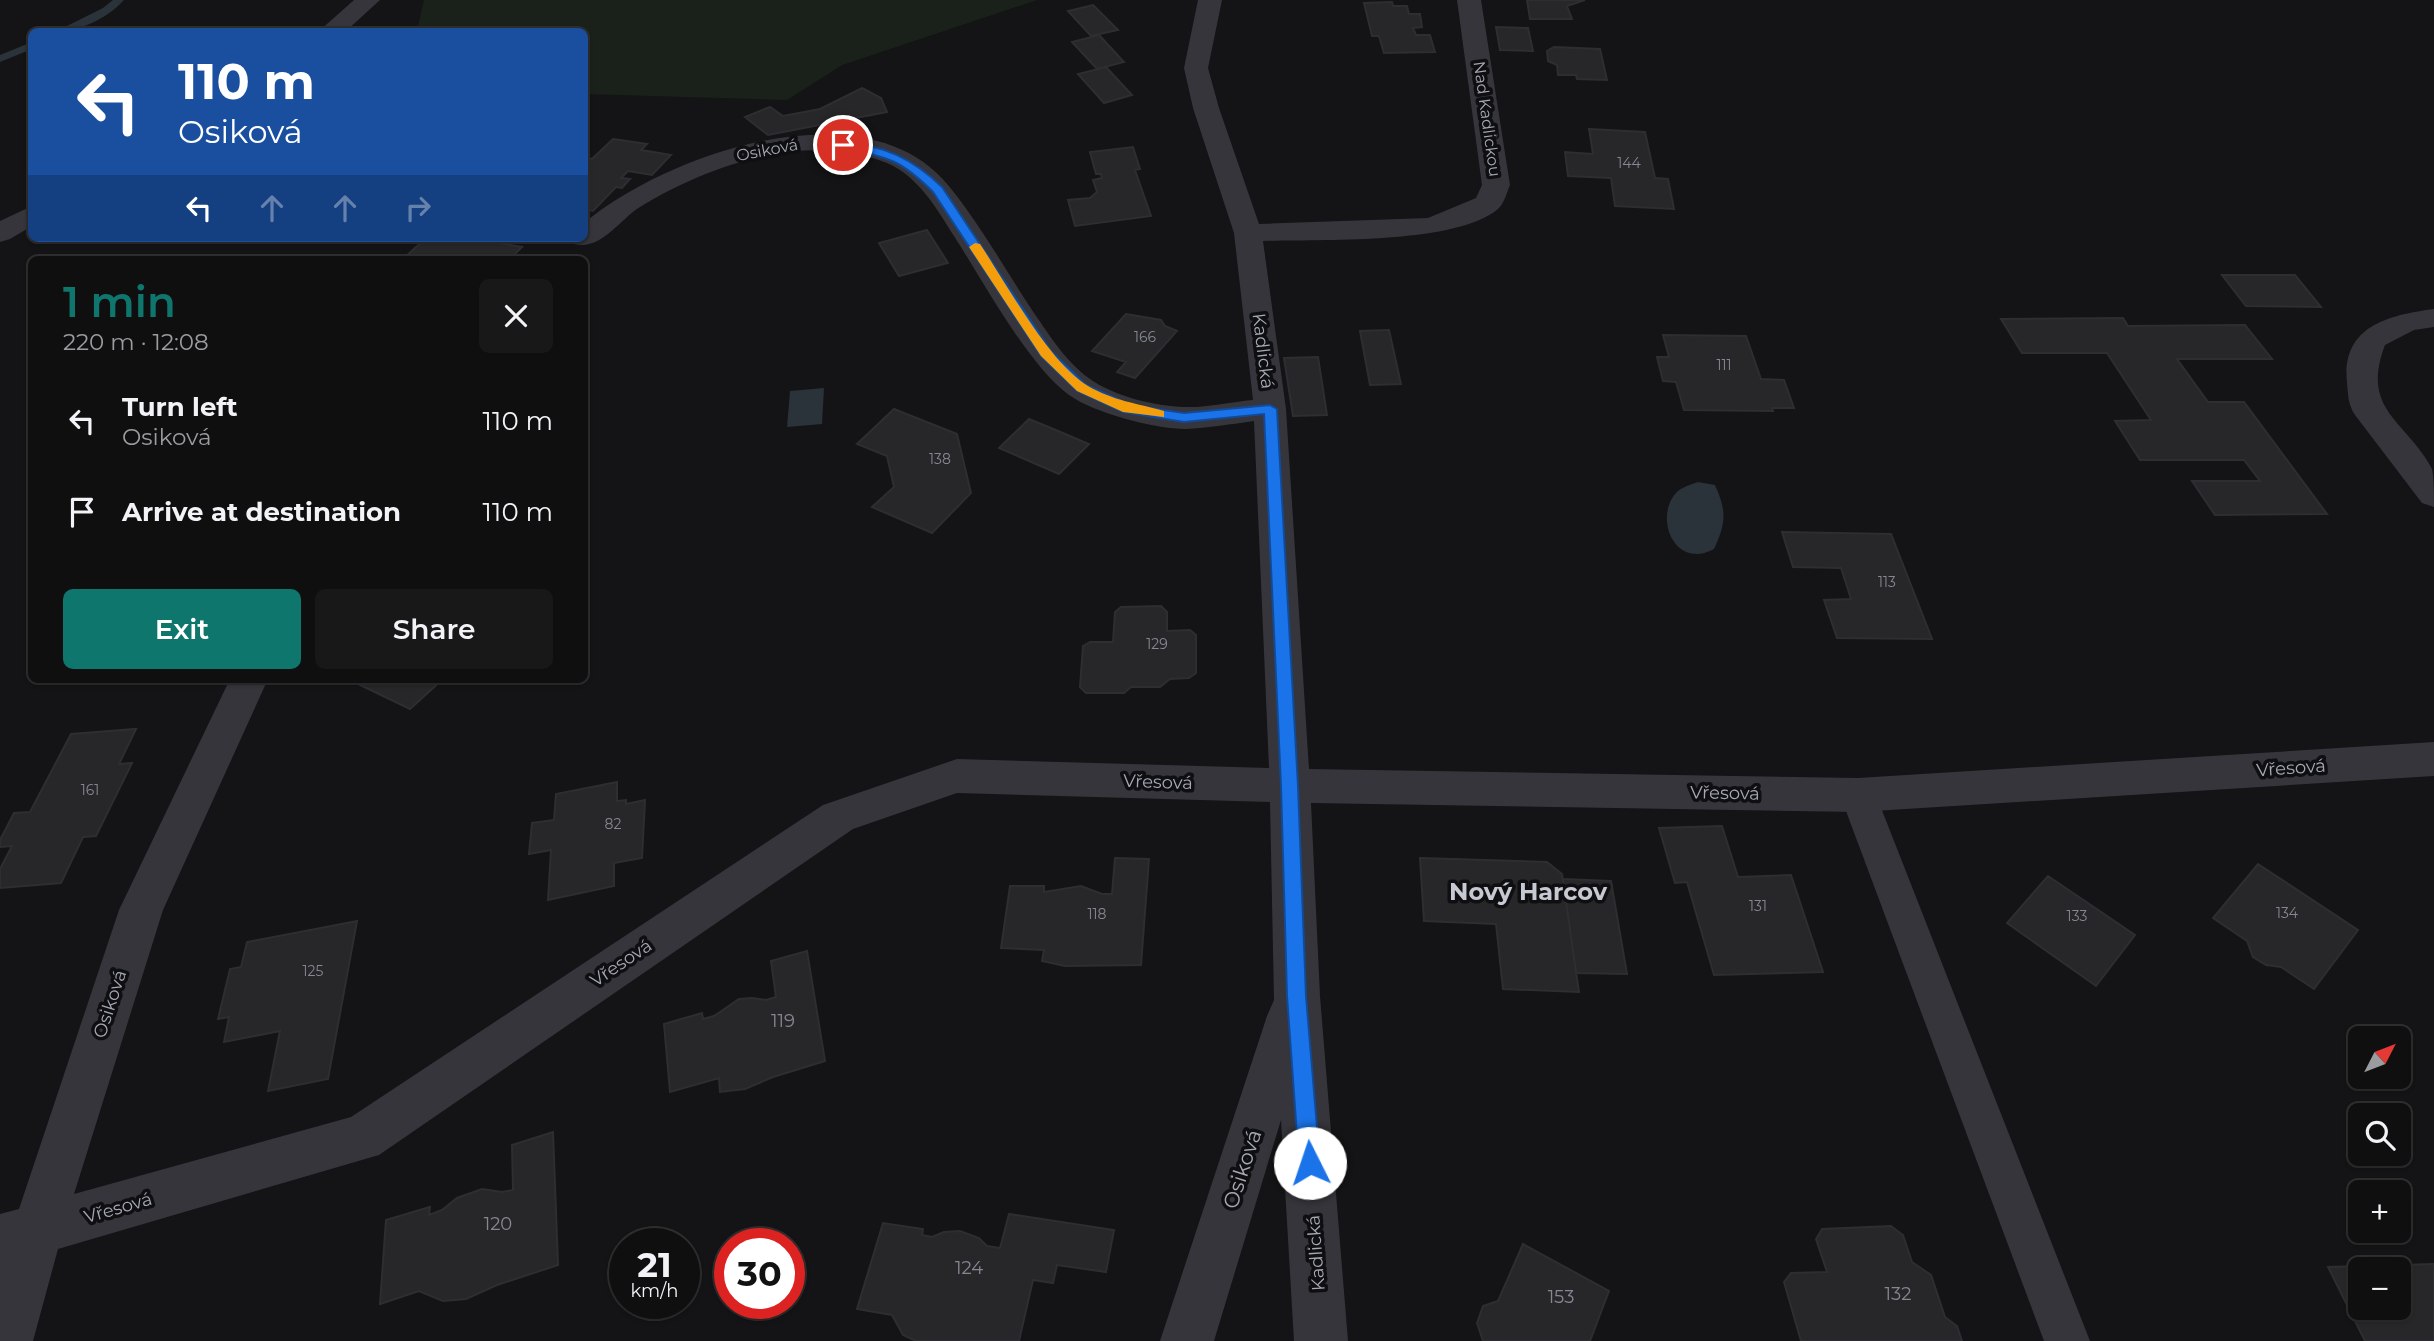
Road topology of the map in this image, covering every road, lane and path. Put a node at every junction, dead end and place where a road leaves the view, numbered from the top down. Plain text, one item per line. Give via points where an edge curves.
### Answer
1 (368, 0) edge
2 (1210, 0) edge
3 (1469, 0) edge
4 (335, 28) edge
5 (28, 216) edge
6 (0, 233) edge
7 (1248, 233) junction
8 (588, 235) edge
9 (580, 242) edge
10 (564, 256) edge
11 (2434, 318) edge
12 (1270, 409) junction
13 (2434, 495) edge
14 (246, 683) edge
15 (2434, 759) edge
16 (1290, 786) junction
17 (1858, 795) junction
18 (1297, 996) junction
19 (18, 1236) edge
20 (6, 1341) edge
21 (1187, 1341) edge
22 (1321, 1341) edge
23 (2067, 1341) edge

1 - 4 street
2 - 7 street, Kadlická via 1196,68
3 - 7 street, Nad Kadlickou via 1496,185 1488,202 1431,226
5 - 6 street
7 - 12 street, Kadlická
8 - 12 street, Osiková via 630,201 700,166 751,150 802,143 864,147 896,157 938,190 1046,354 1081,388 1128,409 1184,418
9 - 10 street, Osiková
11 - 13 street via 2407,322 2372,339 2361,367 2366,408
12 - 16 street, Kadlická
14 - 19 street, Osiková via 141,910
15 - 17 street, Vřesová
16 - 17 street, Vřesová
16 - 18 street, Kadlická
16 - 19 street, Vřesová via 957,776 838,817 362,1138
17 - 23 lane
18 - 21 street, Osiková
18 - 22 street, Kadlická
19 - 20 street, Osiková

